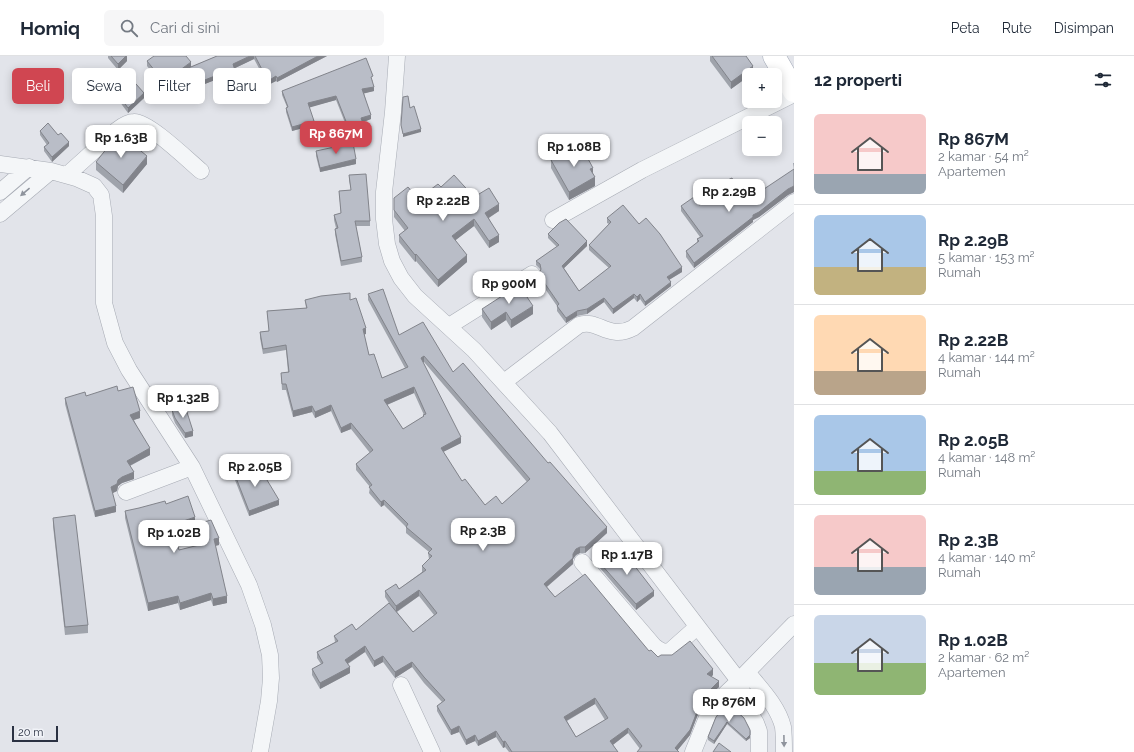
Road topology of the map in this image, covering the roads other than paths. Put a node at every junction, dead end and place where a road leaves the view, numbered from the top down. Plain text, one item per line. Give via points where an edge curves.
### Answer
1 (397, 56) edge
2 (774, 56) edge
3 (794, 93) edge
4 (0, 164) edge
5 (29, 167) junction
6 (51, 171) junction
7 (201, 171) dead end
8 (67, 175) junction
9 (0, 192) edge
10 (794, 202) edge
11 (0, 214) edge
12 (553, 220) dead end
13 (532, 274) dead end
14 (449, 326) junction
15 (504, 382) junction
16 (192, 467) junction
17 (126, 492) dead end
18 (582, 562) dead end
19 (794, 624) edge
20 (697, 628) junction
21 (743, 676) junction
22 (401, 685) dead end
23 (260, 752) edge
24 (432, 752) edge
25 (694, 752) edge
26 (759, 752) edge
27 (784, 752) edge

1 - 14 street via 384,192 387,244 401,278 415,296
2 - 3 main road
3 - 12 street via 642,170
4 - 5 street
5 - 6 street
5 - 9 street
6 - 8 street
6 -> 11 street
7 - 8 street via 155,132 135,122 126,124 118,130
8 - 16 street via 91,184 101,195 104,216 104,303 115,343 129,370
10 - 15 street via 627,332 618,333 584,323 578,325
13 - 14 street
14 - 15 street
15 - 20 street via 550,433
16 - 17 street
16 - 23 street via 248,585 263,625 270,655 271,678
18 - 20 street via 660,651 670,651
19 - 21 street
20 - 21 street
21 - 25 street via 712,708
21 - 26 street via 748,710 759,731
21 -> 27 street via 768,698 780,718
22 - 24 street

